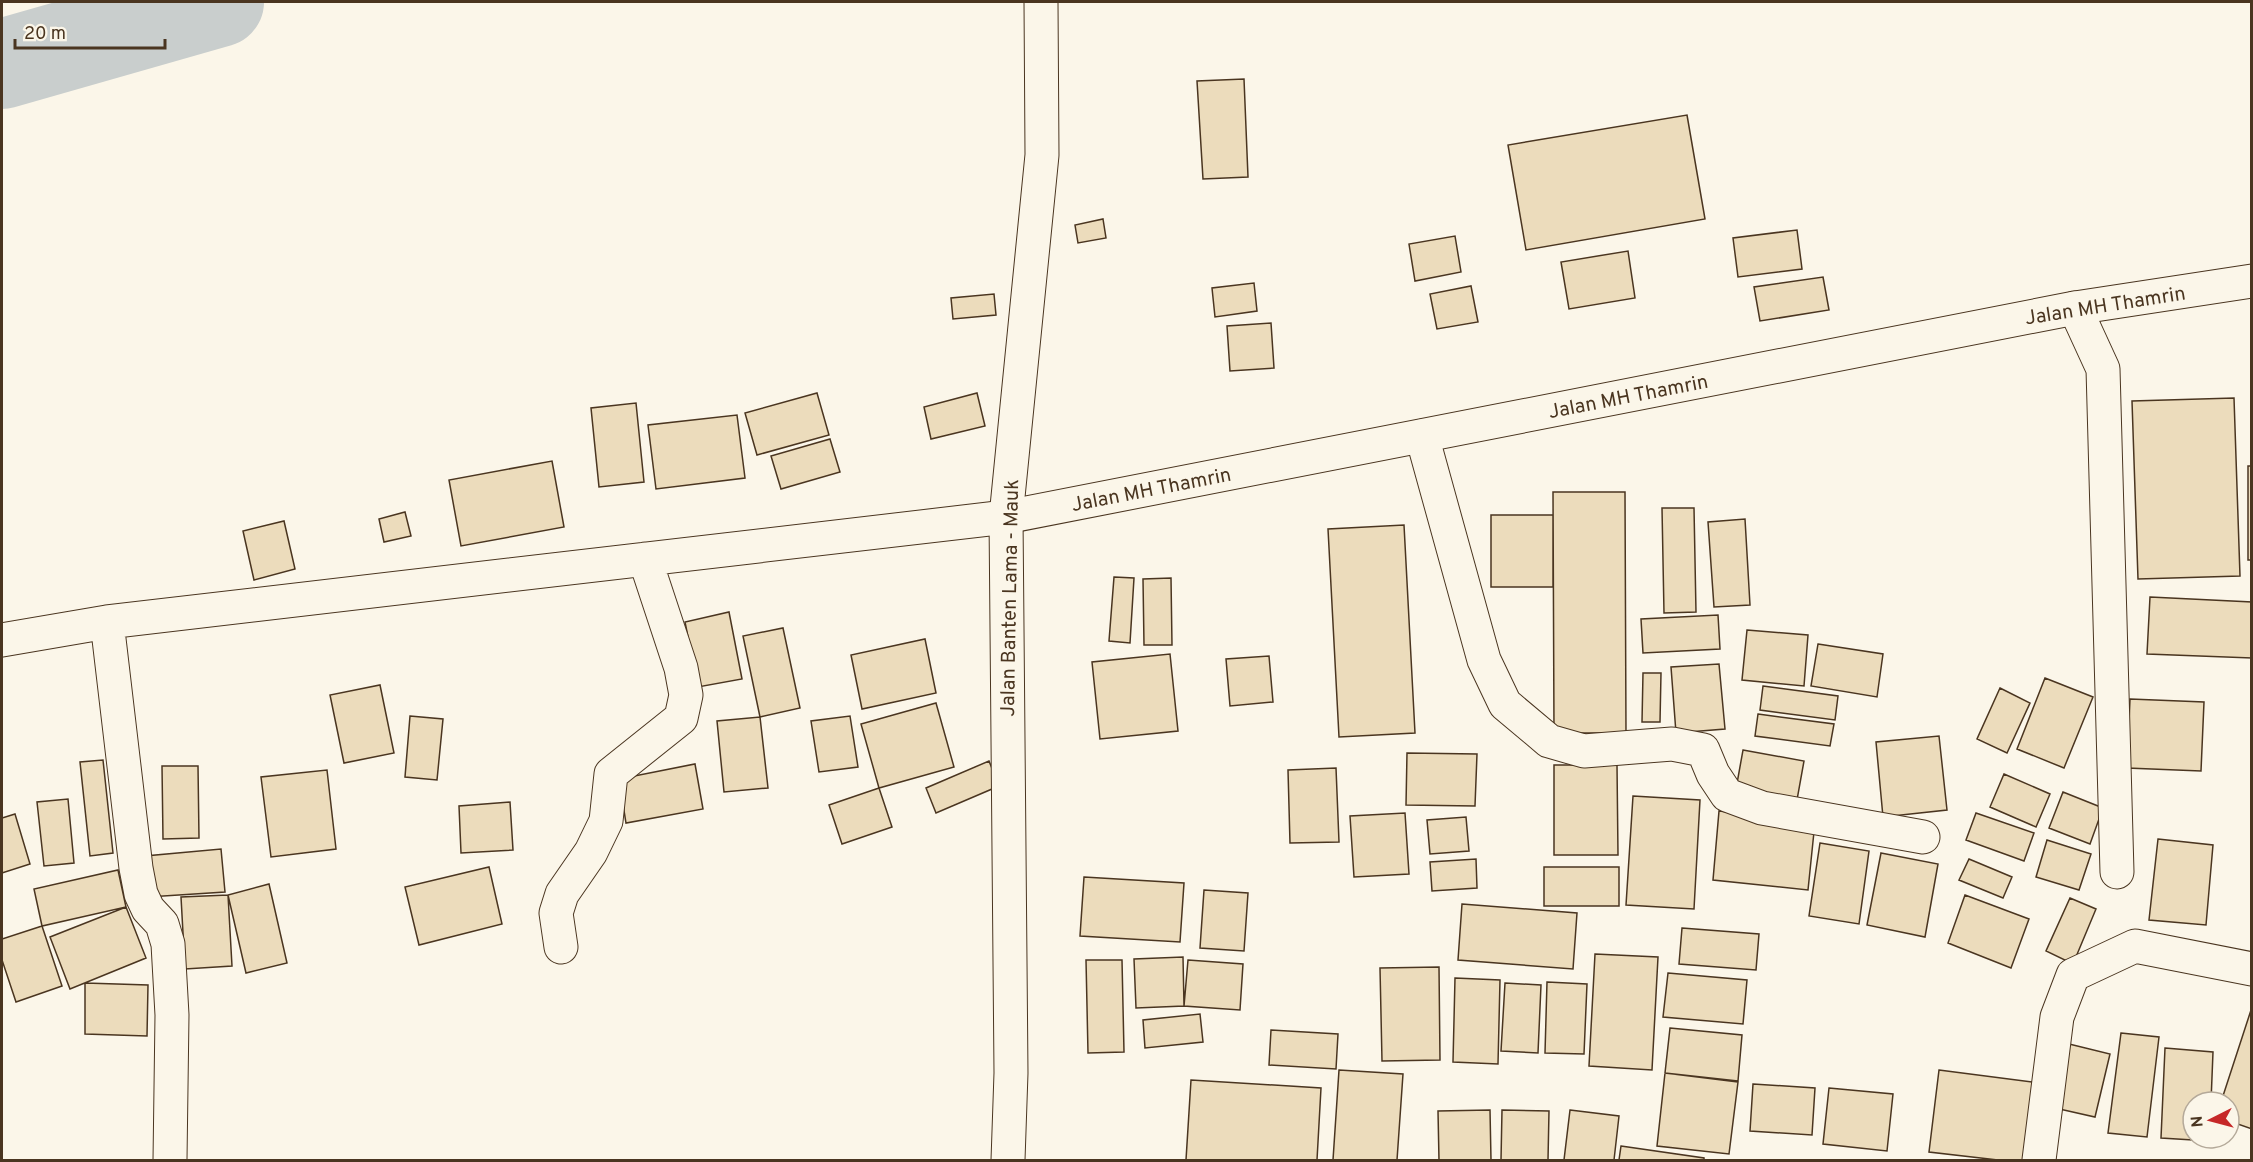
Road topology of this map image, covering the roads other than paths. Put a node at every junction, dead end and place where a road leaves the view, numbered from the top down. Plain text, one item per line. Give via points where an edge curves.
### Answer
1 (1041, 2) edge
2 (2252, 281) edge
3 (2075, 308) junction
4 (1422, 436) junction
5 (1005, 517) junction
6 (645, 559) junction
7 (107, 622) junction
8 (2, 640) edge
9 (1923, 837) dead end
10 (2117, 872) dead end
11 (561, 947) dead end
12 (2252, 969) edge
13 (170, 1161) edge
14 (1008, 1161) edge
15 (2039, 1161) edge

1 - 5 street, Jalan Banten Lama - Mauk via 1042,154
2 - 3 street, Jalan MH Thamrin
3 - 4 street, Jalan MH Thamrin
3 - 10 street via 2103,369
4 - 5 street, Jalan MH Thamrin
4 - 9 street via 1484,660 1505,704 1549,741 1584,751 1672,744 1703,750 1727,795 1762,808
5 - 6 street, Jalan MH Thamrin
5 - 14 street, Jalan Banten Lama - Mauk via 1011,1073
6 - 7 street, Jalan MH Thamrin
6 - 11 street via 681,668 686,695 681,717 610,774 606,820 591,852 562,894 556,913
7 - 8 street, Jalan MH Thamrin
7 - 13 street via 136,868 141,894 162,924 168,944 172,1015
12 - 15 street via 2135,946 2073,975 2057,1017

